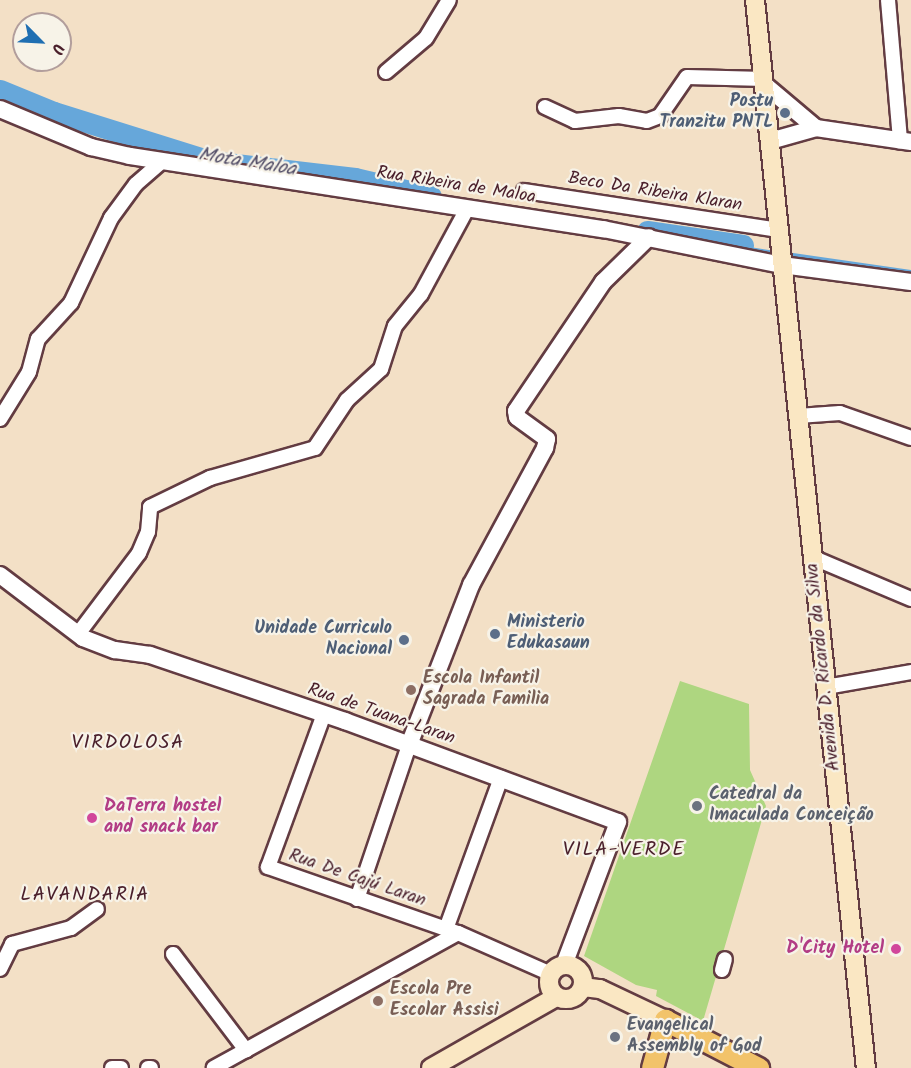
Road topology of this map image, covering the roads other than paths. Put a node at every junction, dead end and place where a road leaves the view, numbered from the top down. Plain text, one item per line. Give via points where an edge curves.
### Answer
1 (449, 0) edge
2 (755, 0) edge
3 (888, 0) edge
4 (386, 72) dead end
5 (765, 83) junction
6 (545, 107) dead end
7 (0, 109) edge
8 (816, 128) junction
9 (770, 141) junction
10 (906, 142) edge
11 (162, 161) junction
12 (524, 191) dead end
13 (467, 209) junction
14 (780, 232) junction
15 (648, 237) junction
16 (784, 260) junction
17 (911, 282) edge
18 (798, 416) junction
19 (0, 419) edge
20 (911, 438) edge
21 (814, 558) junction
22 (0, 574) edge
23 (911, 599) edge
24 (78, 634) junction
25 (911, 672) edge
26 (826, 687) junction
27 (324, 714) junction
28 (409, 745) junction
29 (501, 778) junction
30 (357, 898) junction
31 (97, 909) dead end
32 (452, 931) junction
33 (173, 954) dead end
34 (0, 969) edge
35 (557, 970) junction
36 (583, 987) junction
37 (556, 997) junction
38 (665, 1020) junction
39 (246, 1050) junction
40 (112, 1068) edge
41 (121, 1068) edge
42 (214, 1068) edge
43 (431, 1068) edge
44 (652, 1068) edge
45 (758, 1068) edge
46 (866, 1068) edge

1 - 4 street via 426,38
2 - 5 main road
3 - 10 street
5 - 6 street via 687,77 660,116 647,121 620,116 575,121
5 - 8 street
5 - 9 main road
7 - 11 street, Rua Ribeira de Maloa via 91,147
8 - 9 street
8 - 10 street
9 - 14 main road
11 - 13 street, Rua Ribeira de Maloa
11 - 19 street via 136,184 111,218 71,303 38,339 29,372
12 - 14 street, Beco Da Ribeira Klaran
13 - 15 street, Rua Ribeira de Maloa
13 - 24 street via 421,294 395,326 381,369 347,400 315,448 210,478 150,507 148,532 139,554
14 - 16 main road, Avenida D. Ricardo da Silva
15 - 16 street, Rua Ribeira de Maloa
15 - 28 street via 603,282 516,411 517,417 547,439 545,448 471,585
16 - 17 street, Rua Ribeira de Maloa
16 - 18 main road, Avenida D. Ricardo da Silva
18 - 20 street via 840,413
18 - 21 main road, Avenida D. Ricardo da Silva
21 - 23 street
21 - 26 main road, Avenida D. Ricardo da Silva
22 - 24 street, Rua de Tuana-Laran
24 - 27 street, Rua de Tuana-Laran via 115,650 150,655
25 - 26 street
26 - 46 main road, Avenida D. Ricardo da Silva
27 - 28 street, Rua de Tuana-Laran
27 - 30 street, Rua De Cajú Laran via 268,867
28 - 29 street, Rua de Tuana-Laran
28 - 30 street
29 - 32 street
29 - 35 street, Rua de Tuana-Laran via 618,822
30 - 32 street, Rua De Cajú Laran
31 - 34 street via 71,928 12,944
32 - 35 street, Rua De Cajú Laran
32 - 39 street
33 - 39 street
35 - 36 main road via 579,970
35 - 37 main road via 551,991
36 - 37 main road via 572,999
36 - 38 main road via 600,989
37 - 43 main road
38 - 44 main road
38 - 45 main road
39 - 42 street
40 - 41 street

